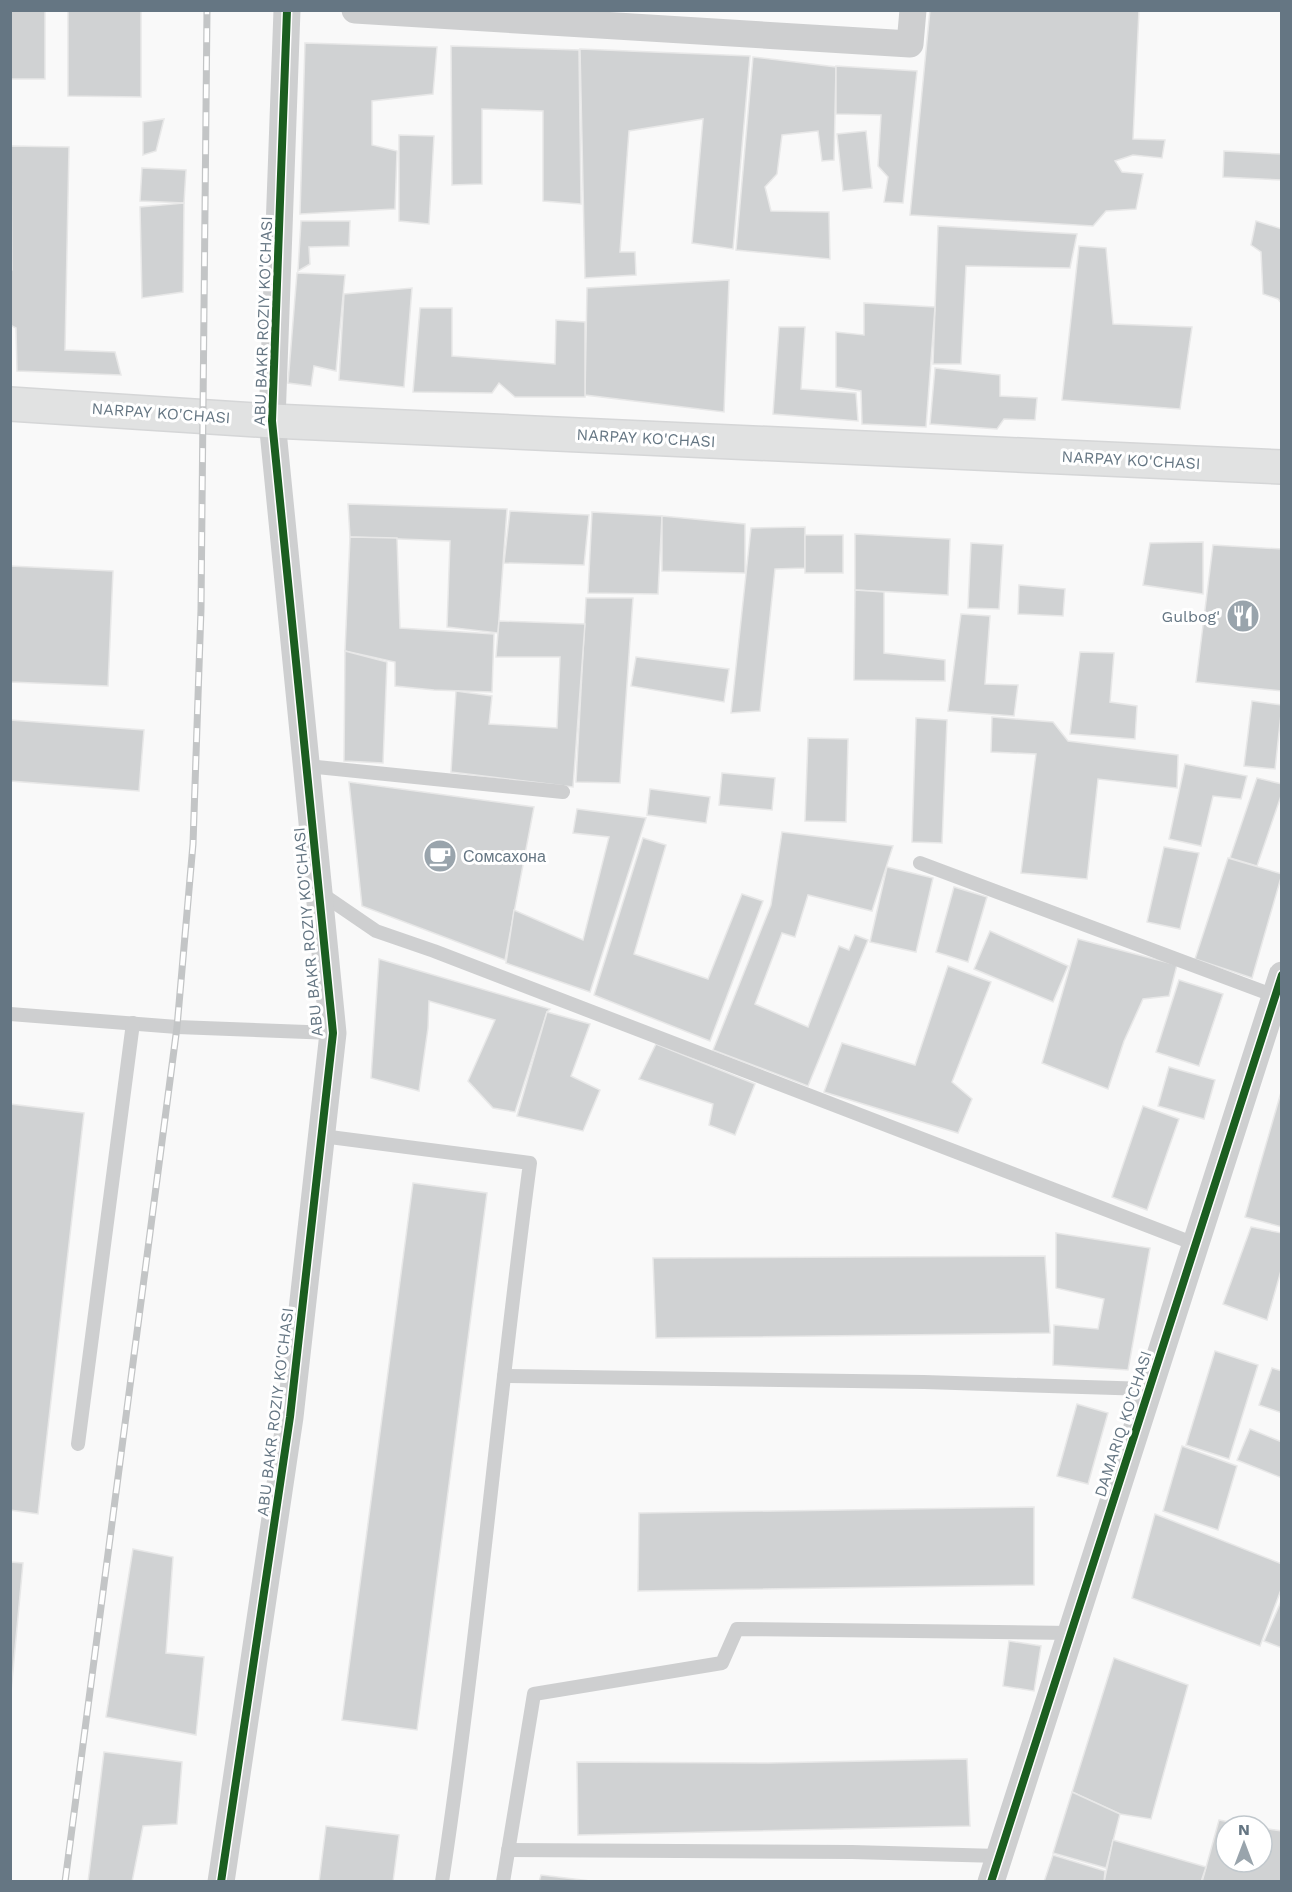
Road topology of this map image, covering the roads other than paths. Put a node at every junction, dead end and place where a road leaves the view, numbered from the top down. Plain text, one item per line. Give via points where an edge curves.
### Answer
1 (287, 10) edge
2 (355, 10) edge
3 (913, 10) edge
4 (10, 404) edge
5 (272, 421) junction
6 (1281, 467) edge
7 (307, 766) junction
8 (563, 792) dead end
9 (920, 863) dead end
10 (319, 892) junction
11 (1278, 985) edge
12 (10, 1014) edge
13 (133, 1023) junction
14 (333, 1033) junction
15 (322, 1136) junction
16 (1195, 1244) junction
17 (504, 1376) junction
18 (1148, 1389) junction
19 (78, 1444) dead end
20 (1071, 1633) junction
21 (508, 1850) junction
22 (995, 1869) edge
23 (221, 1881) edge
24 (442, 1881) edge
25 (502, 1881) edge

1 - 5 street, ABU BAKR ROZIY KO'CHASI
2 - 3 street via 910,44
4 - 5 main road, NARPAY KO'CHASI
5 - 6 main road, NARPAY KO'CHASI
5 - 7 street, ABU BAKR ROZIY KO'CHASI
7 - 8 lane
7 - 10 street, ABU BAKR ROZIY KO'CHASI
9 - 11 lane
10 - 14 street, ABU BAKR ROZIY KO'CHASI
10 - 16 lane via 376,931
11 - 16 street, DAMARIQ KO'CHASI
12 - 13 lane
13 - 14 lane
13 - 19 lane
14 - 15 street, ABU BAKR ROZIY KO'CHASI
15 - 17 lane via 530,1163
15 - 23 street, ABU BAKR ROZIY KO'CHASI via 290,1417
16 - 18 street, DAMARIQ KO'CHASI
17 - 18 lane
17 - 24 lane via 461,1754
18 - 20 street, DAMARIQ KO'CHASI
20 - 21 lane via 736,1629 722,1663 534,1694
20 - 22 street, DAMARIQ KO'CHASI
21 - 22 lane via 852,1852
21 - 25 lane

